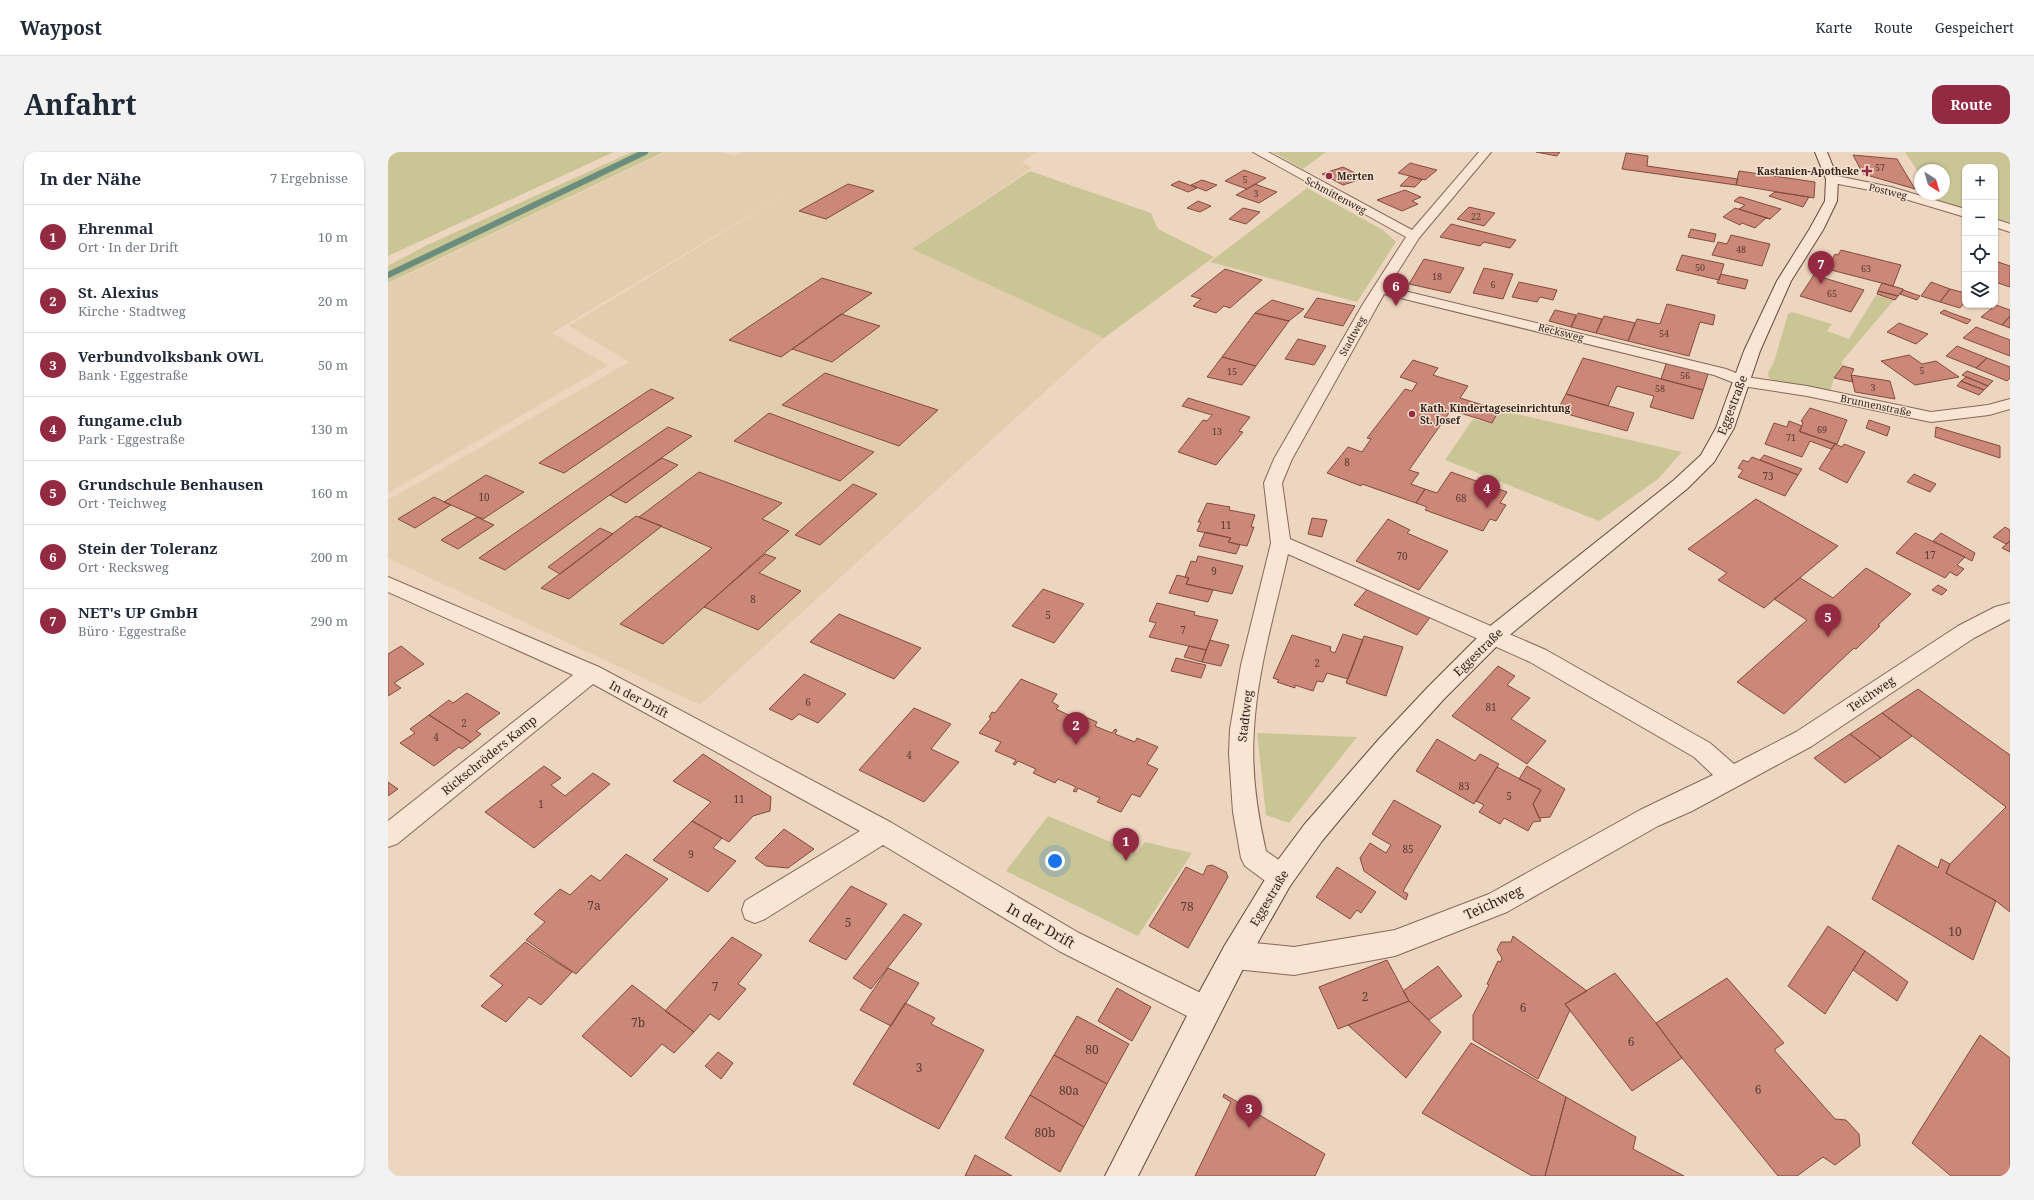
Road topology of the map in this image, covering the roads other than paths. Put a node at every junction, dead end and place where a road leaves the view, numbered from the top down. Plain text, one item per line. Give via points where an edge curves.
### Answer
1 (1259, 152) edge
2 (1485, 152) edge
3 (1821, 152) edge
4 (1832, 179) junction
5 (1962, 212) edge
6 (1998, 224) edge
7 (2010, 228) edge
8 (1414, 236) junction
9 (1380, 289) junction
10 (1742, 381) junction
11 (2010, 404) edge
12 (1282, 543) junction
13 (388, 584) edge
14 (2010, 611) edge
15 (1492, 637) junction
16 (591, 673) junction
17 (1731, 777) junction
18 (883, 831) junction
19 (388, 836) edge
20 (1281, 877) junction
21 (755, 910) dead end
22 (1235, 955) junction
23 (1205, 1010) junction
24 (1121, 1176) edge

1 - 8 street, Schmittenweg
2 - 8 street, Stadtweg
3 - 4 street, Eggestraße
4 - 5 street, Postweg via 1886,190
4 - 10 street, Eggestraße via 1831,200 1816,230 1784,281 1752,351
6 - 7 street
8 - 9 street, Stadtweg
9 - 10 street, Recksweg via 1635,350 1720,372
9 - 12 street, Stadtweg via 1283,459 1273,483
10 - 11 street, Brunnenstraße via 1807,391 1931,417 1989,410
10 - 15 street, Eggestraße via 1725,428 1708,458 1682,484
12 - 15 street
12 - 20 street, Stadtweg via 1252,665 1241,754 1245,812 1254,858
13 - 16 street, In der Drift
14 - 17 street, Teichweg via 2002,612 1960,636 1804,739
15 - 17 street via 1538,656 1702,750
15 - 20 street, Eggestraße via 1387,746 1313,833
16 - 18 street, In der Drift
16 - 19 street, Rickschröders Kamp
17 - 22 street, Teichweg via 1649,818 1498,903 1395,943 1294,961
18 - 21 street
18 - 23 street, In der Drift via 1069,942
20 - 22 street, Eggestraße
22 - 23 street, Eggestraße
23 - 24 street, Eggestraße

